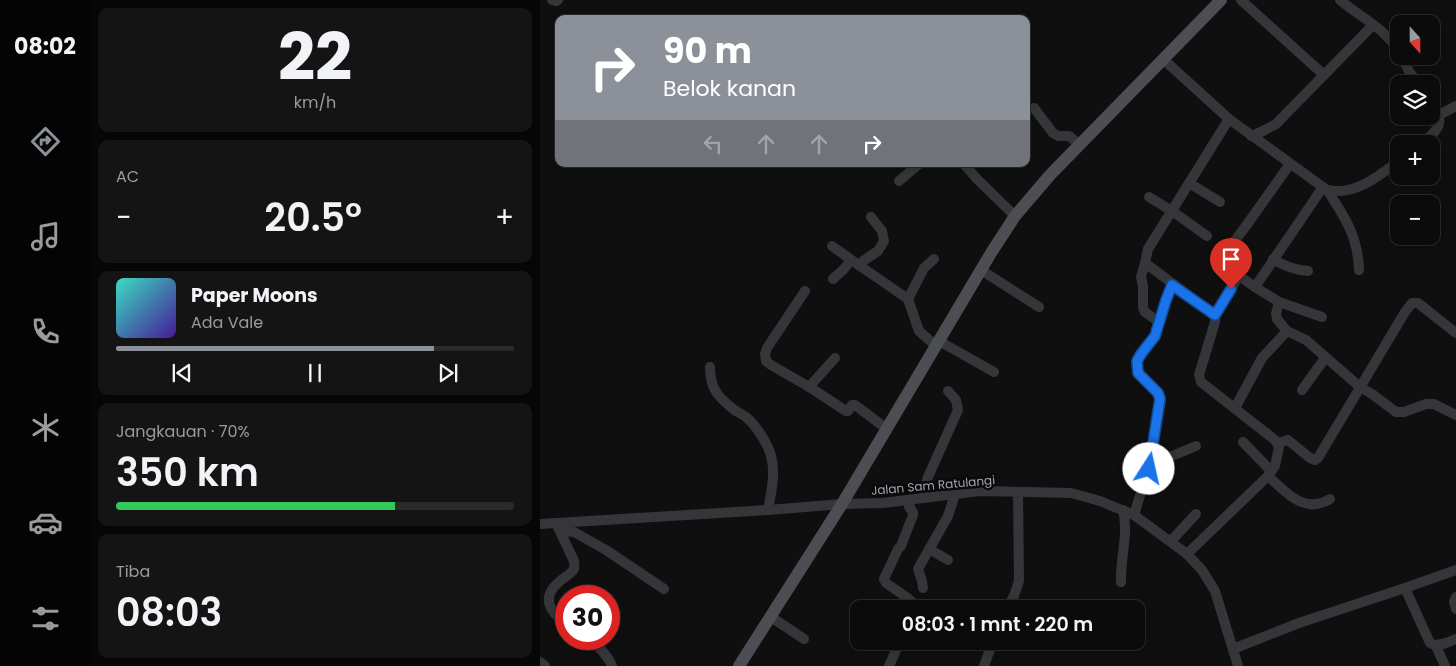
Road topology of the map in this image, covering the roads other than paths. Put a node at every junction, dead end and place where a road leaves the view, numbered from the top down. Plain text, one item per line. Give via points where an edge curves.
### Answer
1 (552, 0) edge
2 (558, 0) edge
3 (1221, 0) edge
4 (1242, 0) edge
5 (1348, 2) edge
6 (1373, 25) junction
7 (1390, 40) edge
8 (1163, 59) junction
9 (1324, 75) junction
10 (1456, 106) edge
11 (1034, 108) dead end
12 (1440, 115) edge
13 (1229, 119) junction
14 (1438, 125) edge
15 (1431, 135) edge
16 (1251, 136) junction
17 (1079, 144) junction
18 (1290, 164) junction
19 (915, 167) edge
20 (967, 167) edge
21 (1390, 167) edge
22 (900, 180) dead end
23 (1189, 183) junction
24 (1325, 188) junction
25 (1149, 197) dead end
26 (1220, 202) dead end
27 (1172, 211) junction
28 (1015, 216) junction
29 (871, 217) dead end
30 (1207, 236) dead end
31 (832, 246) dead end
32 (934, 259) dead end
33 (1274, 259) junction
34 (851, 260) junction
35 (1144, 263) junction
36 (860, 266) junction
37 (981, 270) junction
38 (1359, 270) dead end
39 (1308, 271) dead end
40 (1239, 276) junction
41 (833, 279) dead end
42 (1172, 285) junction
43 (1254, 287) junction
44 (805, 291) dead end
45 (908, 299) junction
46 (1279, 302) junction
47 (1039, 307) dead end
48 (1215, 315) junction
49 (1322, 317) dead end
50 (1159, 322) junction
51 (1287, 331) junction
52 (1456, 334) edge
53 (938, 344) junction
54 (835, 358) dead end
55 (1325, 358) junction
56 (710, 367) dead end
57 (994, 372) dead end
58 (809, 387) junction
59 (1360, 388) junction
60 (1302, 390) dead end
61 (948, 391) dead end
62 (1234, 408) junction
63 (1456, 415) edge
64 (886, 430) junction
65 (1243, 442) dead end
66 (1278, 443) junction
67 (1196, 446) dead end
68 (1149, 469) junction
69 (1270, 474) junction
70 (1018, 492) junction
71 (956, 494) junction
72 (924, 498) junction
73 (1330, 499) dead end
74 (911, 500) junction
75 (842, 504) junction
76 (768, 510) junction
77 (1123, 510) junction
78 (1196, 514) dead end
79 (1134, 515) junction
80 (540, 524) edge
81 (558, 527) junction
82 (1171, 541) junction
83 (929, 549) junction
84 (1187, 554) junction
85 (948, 560) dead end
86 (1456, 570) edge
87 (1121, 582) dead end
88 (555, 585) edge
89 (555, 585) edge
90 (923, 588) dead end
91 (1405, 588) junction
92 (664, 589) dead end
93 (1456, 597) edge
94 (910, 600) edge
95 (1012, 600) edge
96 (1456, 609) edge
97 (555, 615) edge
98 (771, 617) junction
99 (804, 639) dead end
100 (1456, 639) edge
101 (1436, 646) junction
102 (1232, 649) junction
103 (600, 650) edge
104 (896, 650) edge
105 (990, 650) edge
106 (540, 662) edge
107 (545, 666) edge
108 (612, 666) edge
109 (739, 666) edge
110 (889, 666) edge
111 (984, 666) edge
112 (1238, 666) edge
113 (1444, 666) edge

1 - 2 street
3 - 8 main road
4 - 9 street
5 - 6 street
6 - 7 street
6 - 9 street
8 - 13 street
8 - 17 main road
9 - 16 street via 1276,124
10 - 12 street
11 - 17 street via 1052,133 1069,136
13 - 16 street
13 - 23 street
14 - 15 street
16 - 18 street
17 - 28 main road
18 - 24 street
18 - 40 street via 1224,255 1225,262
19 - 22 street
20 - 28 street
21 - 24 street via 1347,191
23 - 26 street
23 - 27 street
24 - 33 street
24 - 38 street via 1348,221 1359,257
25 - 27 street
27 - 30 street
27 - 35 street via 1148,249
28 - 37 main road
29 - 36 street via 882,232 884,241 878,251
31 - 34 street
32 - 45 street via 924,268
33 - 39 street via 1296,270
33 - 43 street
34 - 36 street
34 - 41 street
35 - 42 street
35 - 50 street via 1141,277 1143,308
36 - 45 street
37 - 47 street
37 - 53 main road
40 - 43 street
40 - 48 street
42 - 48 street
42 - 50 street
43 - 46 street
44 - 58 street via 767,348 765,358
45 - 53 street via 919,331
46 - 49 street
46 - 51 street via 1277,319
48 - 62 street via 1199,378
50 - 68 street via 1155,336 1137,361 1138,373 1160,399
51 - 55 street via 1306,340
51 - 62 street via 1262,358
52 - 59 street via 1418,303 1412,303
53 - 57 street
53 - 64 main road
54 - 58 street
55 - 59 street
55 - 60 street
56 - 76 street via 714,390 758,429 771,454 773,478
58 - 64 street via 847,411 855,404
59 - 63 street via 1396,412 1431,403
59 - 66 street via 1317,459 1310,458 1288,440
61 - 72 street via 956,400 958,410 928,477
62 - 66 street
64 - 75 main road
65 - 69 street
66 - 69 street via 1279,453
67 - 68 street
68 - 79 street
69 - 73 street via 1296,501 1316,504
69 - 84 street
70 - 71 street, Jalan Sam Ratulangi
70 - 77 street, Jalan Sam Ratulangi via 1071,493
70 - 95 street via 1019,581
71 - 72 street, Jalan Sam Ratulangi
71 - 83 street via 948,516
72 - 74 street, Jalan Sam Ratulangi
74 - 75 street, Jalan Sam Ratulangi
74 - 94 street via 909,507 913,512 902,546 884,579
75 - 76 street, Jalan Sam Ratulangi
75 - 98 main road
76 - 81 street, Jalan Sam Ratulangi
77 - 79 street, Jalan Sam Ratulangi
77 - 87 street via 1126,519
78 - 82 street
79 - 82 street, Jalan Sam Ratulangi
80 - 81 street, Jalan Sam Ratulangi
81 - 88 street via 574,566 573,571
81 - 92 street via 606,550
82 - 84 street, Jalan Sam Ratulangi
83 - 85 street
83 - 90 street via 918,569
84 - 102 street, Jalan Sam Ratulangi via 1215,591
86 - 91 street
89 - 97 street via 549,600
91 - 101 street via 1430,643
91 - 102 street
93 - 96 street
98 - 99 street
98 - 109 main road
100 - 101 street
101 - 113 street
102 - 112 street, Jalan Sam Ratulangi
103 - 108 street
104 - 110 street
105 - 111 street
106 - 107 street

